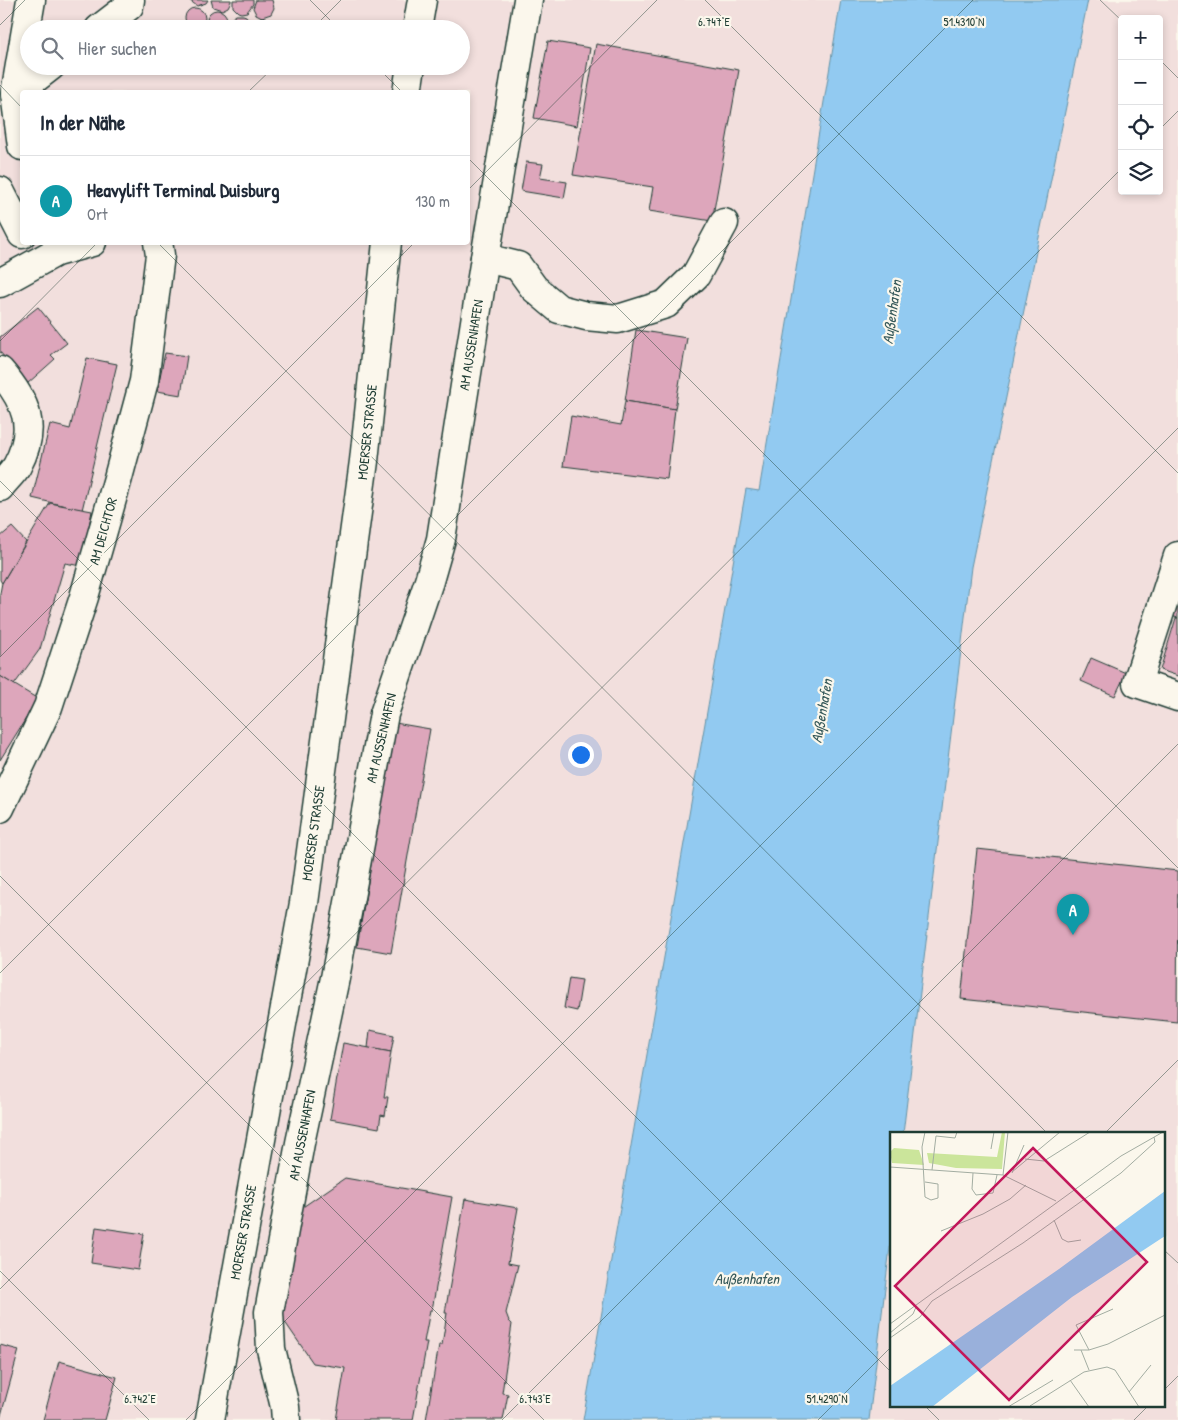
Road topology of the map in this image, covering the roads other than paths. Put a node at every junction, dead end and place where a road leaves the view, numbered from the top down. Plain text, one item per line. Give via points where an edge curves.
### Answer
1 (31, 0) edge
2 (130, 0) edge
3 (422, 0) edge
4 (528, 0) edge
5 (28, 20) edge
6 (111, 20) edge
7 (419, 20) edge
8 (20, 65) edge
9 (39, 75) edge
10 (410, 75) edge
11 (20, 90) edge
12 (20, 90) edge
13 (407, 90) edge
14 (15, 94) junction
15 (20, 131) edge
16 (0, 191) edge
17 (724, 223) dead end
18 (20, 227) edge
19 (22, 245) edge
20 (41, 245) edge
21 (81, 245) edge
22 (158, 245) edge
23 (388, 245) edge
24 (485, 258) junction
25 (0, 283) edge
26 (0, 371) edge
27 (0, 487) edge
28 (1178, 556) edge
29 (1178, 697) edge
30 (0, 808) edge
31 (212, 1417) edge
32 (286, 1420) edge

1 - 5 street
2 - 6 street via 129,6
3 - 7 street
4 - 24 street, AM AUSSENHAFEN
8 - 14 street
9 - 12 street
10 - 13 street
11 - 14 street
14 - 15 street
16 - 18 street
17 - 24 street via 696,275 666,304 618,319 559,309 534,288 518,266
19 - 25 street
20 - 21 street via 56,252
22 - 30 street, AM DEICHTOR via 159,263 144,380 118,478 48,707
23 - 31 street, MOERSER STRASSE via 364,461 304,903
24 - 32 street, AM AUSSENHAFEN via 441,539 384,714 270,1312 271,1349
26 - 27 street via 14,387 27,412 27,438 17,466
28 - 29 street via 1137,683

